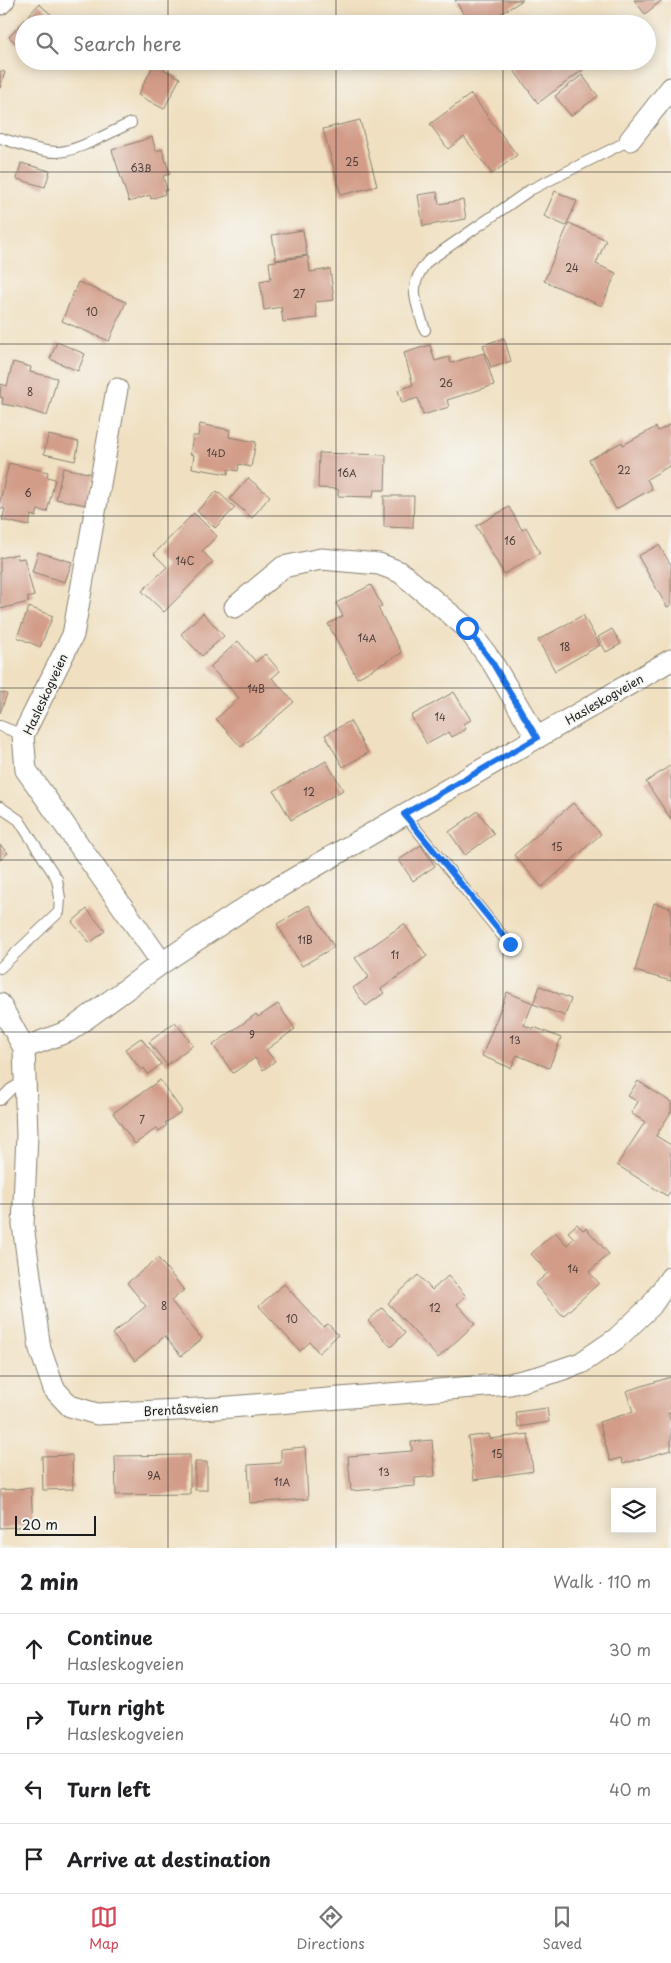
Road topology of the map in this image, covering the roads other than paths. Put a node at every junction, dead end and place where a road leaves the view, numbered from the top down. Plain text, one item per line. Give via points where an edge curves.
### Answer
1 (4, 0) edge
2 (0, 4) edge
3 (671, 88) edge
4 (131, 123) dead end
5 (0, 138) edge
6 (630, 140) joint
7 (425, 330) dead end
8 (117, 389) dead end
9 (236, 607) dead end
10 (671, 660) edge
11 (0, 726) edge
12 (23, 735) junction
13 (537, 738) junction
14 (0, 807) edge
15 (404, 814) junction
16 (510, 944) dead end
17 (162, 963) junction
18 (0, 968) edge
19 (0, 1004) edge
20 (24, 1048) junction
21 (25, 1081) junction
22 (0, 1100) edge
23 (671, 1277) edge

1 - 2 street
3 - 6 street
4 - 5 lane via 60,152
6 - 7 lane via 530,190 428,261 422,267 414,292
8 - 12 street, Hasleskogveien via 73,635
9 - 13 street via 284,567 321,559 379,564 400,572 467,628 492,662
10 - 13 street, Hasleskogveien
11 - 12 lane
12 - 17 street, Hasleskogveien via 26,770
13 - 15 street, Hasleskogveien
14 - 18 lane via 19,820 57,879 60,898 59,912
15 - 16 lane
15 - 17 street, Hasleskogveien via 257,900
17 - 20 street, Hasleskogveien via 69,1031
19 - 20 street, Brentåsveien
20 - 21 street, Brentåsveien
21 - 22 lane
21 - 23 street, Brentåsveien via 27,1135 23,1226 40,1349 54,1389 70,1406 97,1414 218,1408 510,1384 581,1363 616,1339 651,1306

